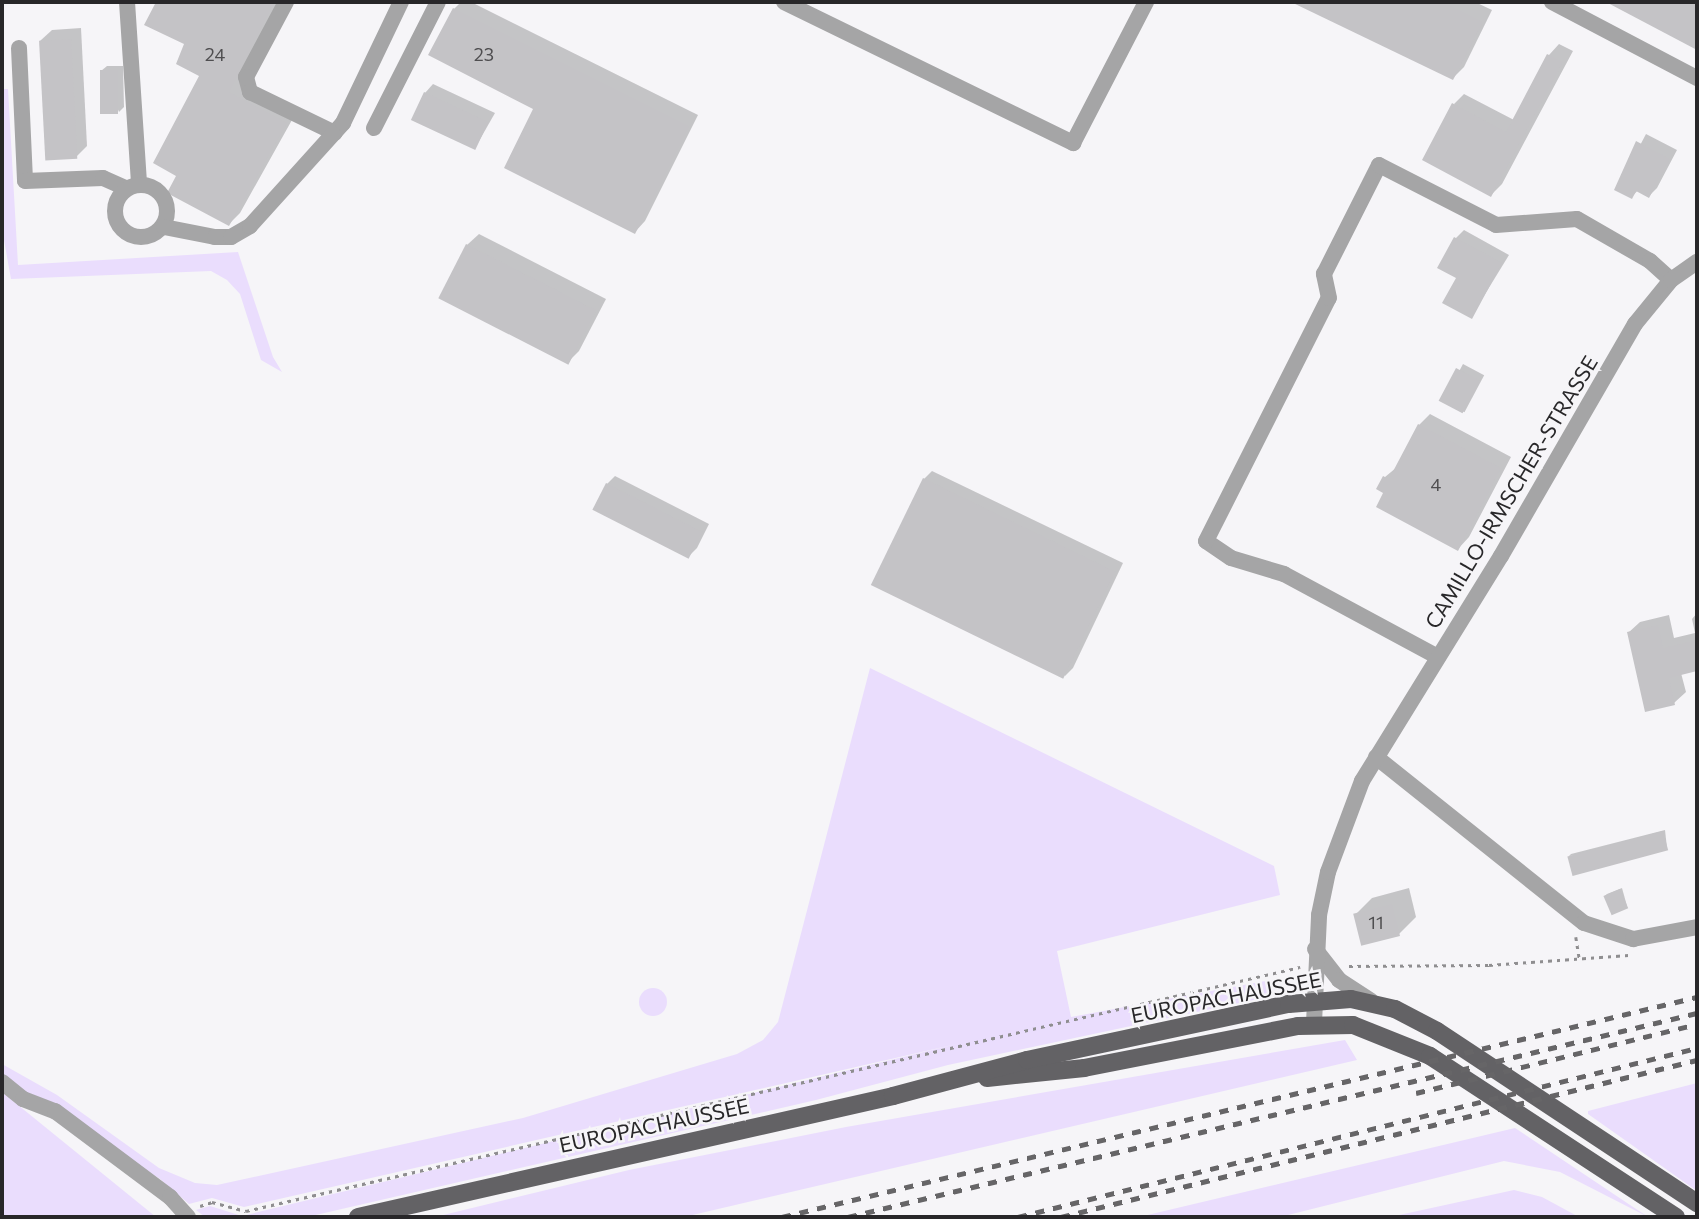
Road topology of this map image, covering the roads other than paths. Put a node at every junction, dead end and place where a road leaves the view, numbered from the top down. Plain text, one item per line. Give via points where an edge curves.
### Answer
1 (127, 2) edge
2 (286, 2) edge
3 (401, 2) edge
4 (438, 2) edge
5 (784, 2) edge
6 (1146, 2) edge
7 (1552, 2) edge
8 (19, 48) dead end
9 (1697, 78) edge
10 (373, 128) dead end
11 (335, 133) junction
12 (132, 185) junction
13 (163, 227) junction
14 (1697, 262) edge
15 (1671, 280) junction
16 (1438, 657) junction
17 (1376, 757) junction
18 (1697, 927) edge
19 (1320, 966) junction
20 (1314, 1001) junction
21 (1371, 1001) junction
22 (1314, 1023) junction
23 (961, 1079) junction
24 (2, 1082) edge
25 (1697, 1203) edge
26 (186, 1215) edge
27 (358, 1217) edge
28 (1676, 1217) edge

1 - 12 street
2 - 11 street via 246,77 250,92
3 - 11 street
4 - 10 street
5 - 6 street via 1073,143
7 - 9 street
8 - 12 street via 25,181 103,178
11 - 13 street via 250,226 231,237
12 - 13 street via 160,195 166,212
12 - 13 street via 117,200 117,217 124,232 137,239 152,238
14 - 15 street, CAMILLO-IRMSCHER-STRASSE
15 - 16 street, CAMILLO-IRMSCHER-STRASSE via 1635,324
15 - 16 street via 1650,261 1577,219 1496,225 1379,164 1324,274 1329,299 1206,541 1231,558 1284,574
16 - 17 street, CAMILLO-IRMSCHER-STRASSE
17 - 18 street via 1573,915 1608,934 1633,939
17 - 19 street, CAMILLO-IRMSCHER-STRASSE via 1351,807 1328,872 1315,949
19 - 20 street, CAMILLO-IRMSCHER-STRASSE
19 - 21 street
20 - 21 main road, EUROPACHAUSSEE
20 - 22 street, CAMILLO-IRMSCHER-STRASSE
20 - 23 main road, EUROPACHAUSSEE via 1027,1060
21 - 25 main road, EUROPACHAUSSEE via 1407,1015
22 - 23 main road, EUROPACHAUSSEE via 1084,1068
22 - 28 main road, EUROPACHAUSSEE via 1368,1028 1430,1056
23 - 27 main road, EUROPACHAUSSEE
24 - 26 street via 23,1099 55,1111

